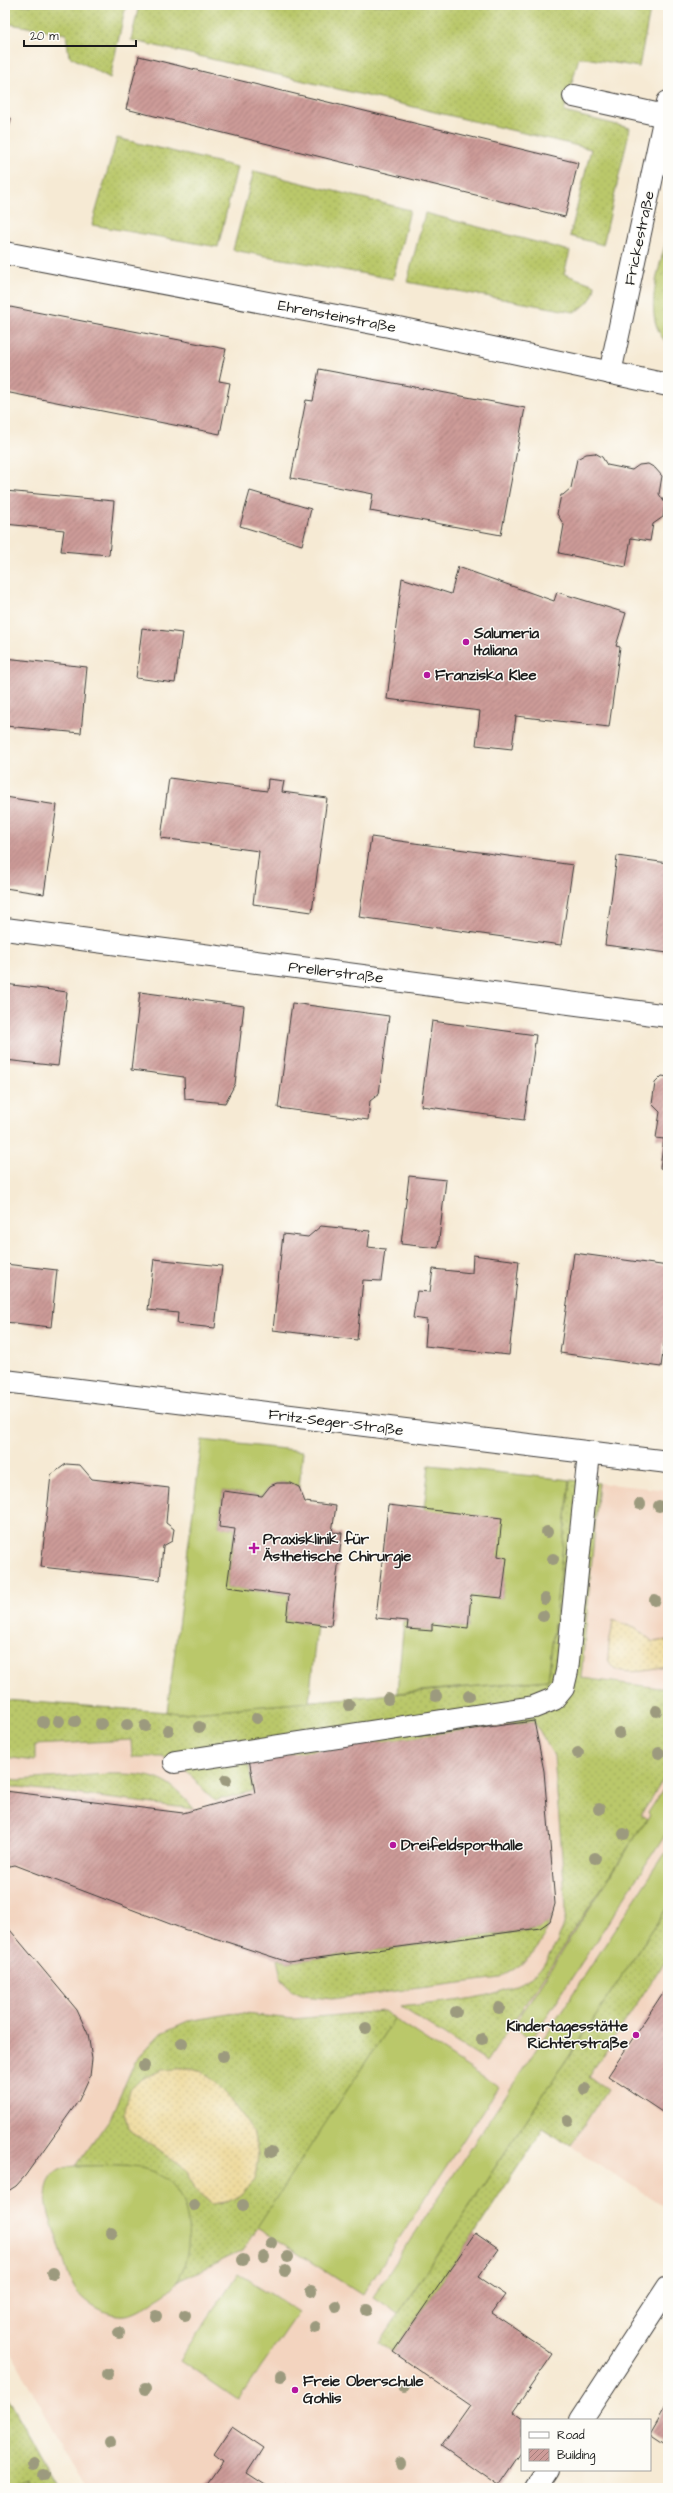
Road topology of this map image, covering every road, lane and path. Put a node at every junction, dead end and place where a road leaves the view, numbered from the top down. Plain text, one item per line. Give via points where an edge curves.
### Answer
1 (574, 96) dead end
2 (666, 109) edge
3 (5, 253) edge
4 (610, 373) junction
5 (668, 385) edge
6 (5, 929) edge
7 (668, 1016) edge
8 (5, 1381) edge
9 (589, 1453) junction
10 (668, 1462) edge
11 (175, 1762) dead end
12 (668, 2287) edge
13 (582, 2419) edge
14 (547, 2471) edge
15 (536, 2488) edge

1 - 2 street
2 - 4 street, Frickestraße
3 - 4 street, Ehrensteinstraße via 389,326
4 - 5 street, Ehrensteinstraße
6 - 7 street, Prellerstraße
8 - 9 street, Fritz-Seger-Straße
9 - 10 street, Fritz-Seger-Straße
9 - 11 street via 567,1671 563,1688 554,1699 534,1707
12 - 13 street
14 - 15 street

